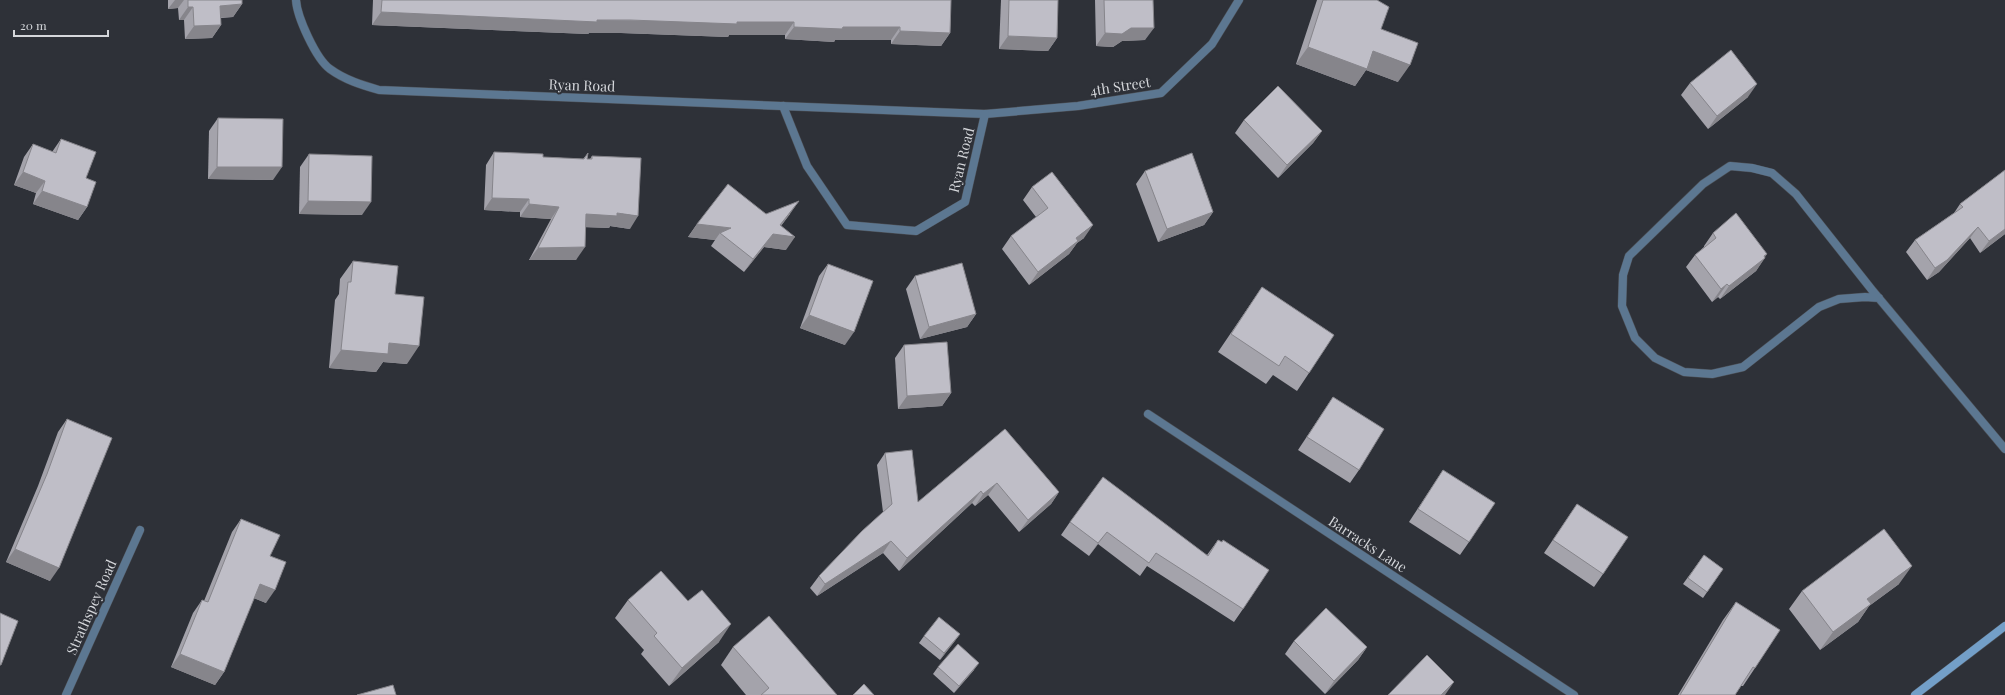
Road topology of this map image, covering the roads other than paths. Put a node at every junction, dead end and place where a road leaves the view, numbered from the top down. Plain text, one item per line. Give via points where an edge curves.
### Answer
1 (296, 0) edge
2 (1239, 0) edge
3 (783, 106) junction
4 (985, 114) junction
5 (1879, 298) junction
6 (1148, 414) dead end
7 (2005, 449) edge
8 (140, 530) dead end
9 (2005, 626) edge
10 (66, 695) edge
11 (1574, 695) edge
12 (1915, 695) edge

1 - 3 street, Ryan Road via 309,40 329,68 352,81 379,90
2 - 4 street, 4th Street via 1212,44 1161,93 1078,106
3 - 4 street, Ryan Road
3 - 4 street, Ryan Road via 806,166 847,225 916,231 965,202
5 - 5 street via 1796,194 1772,173 1730,166 1703,184 1629,256 1623,275 1622,306 1635,338 1655,358 1684,372 1712,374 1743,367 1819,308 1839,300
5 - 7 street
6 - 11 street, Barracks Lane
8 - 10 street, Strathspey Road
9 - 12 street

